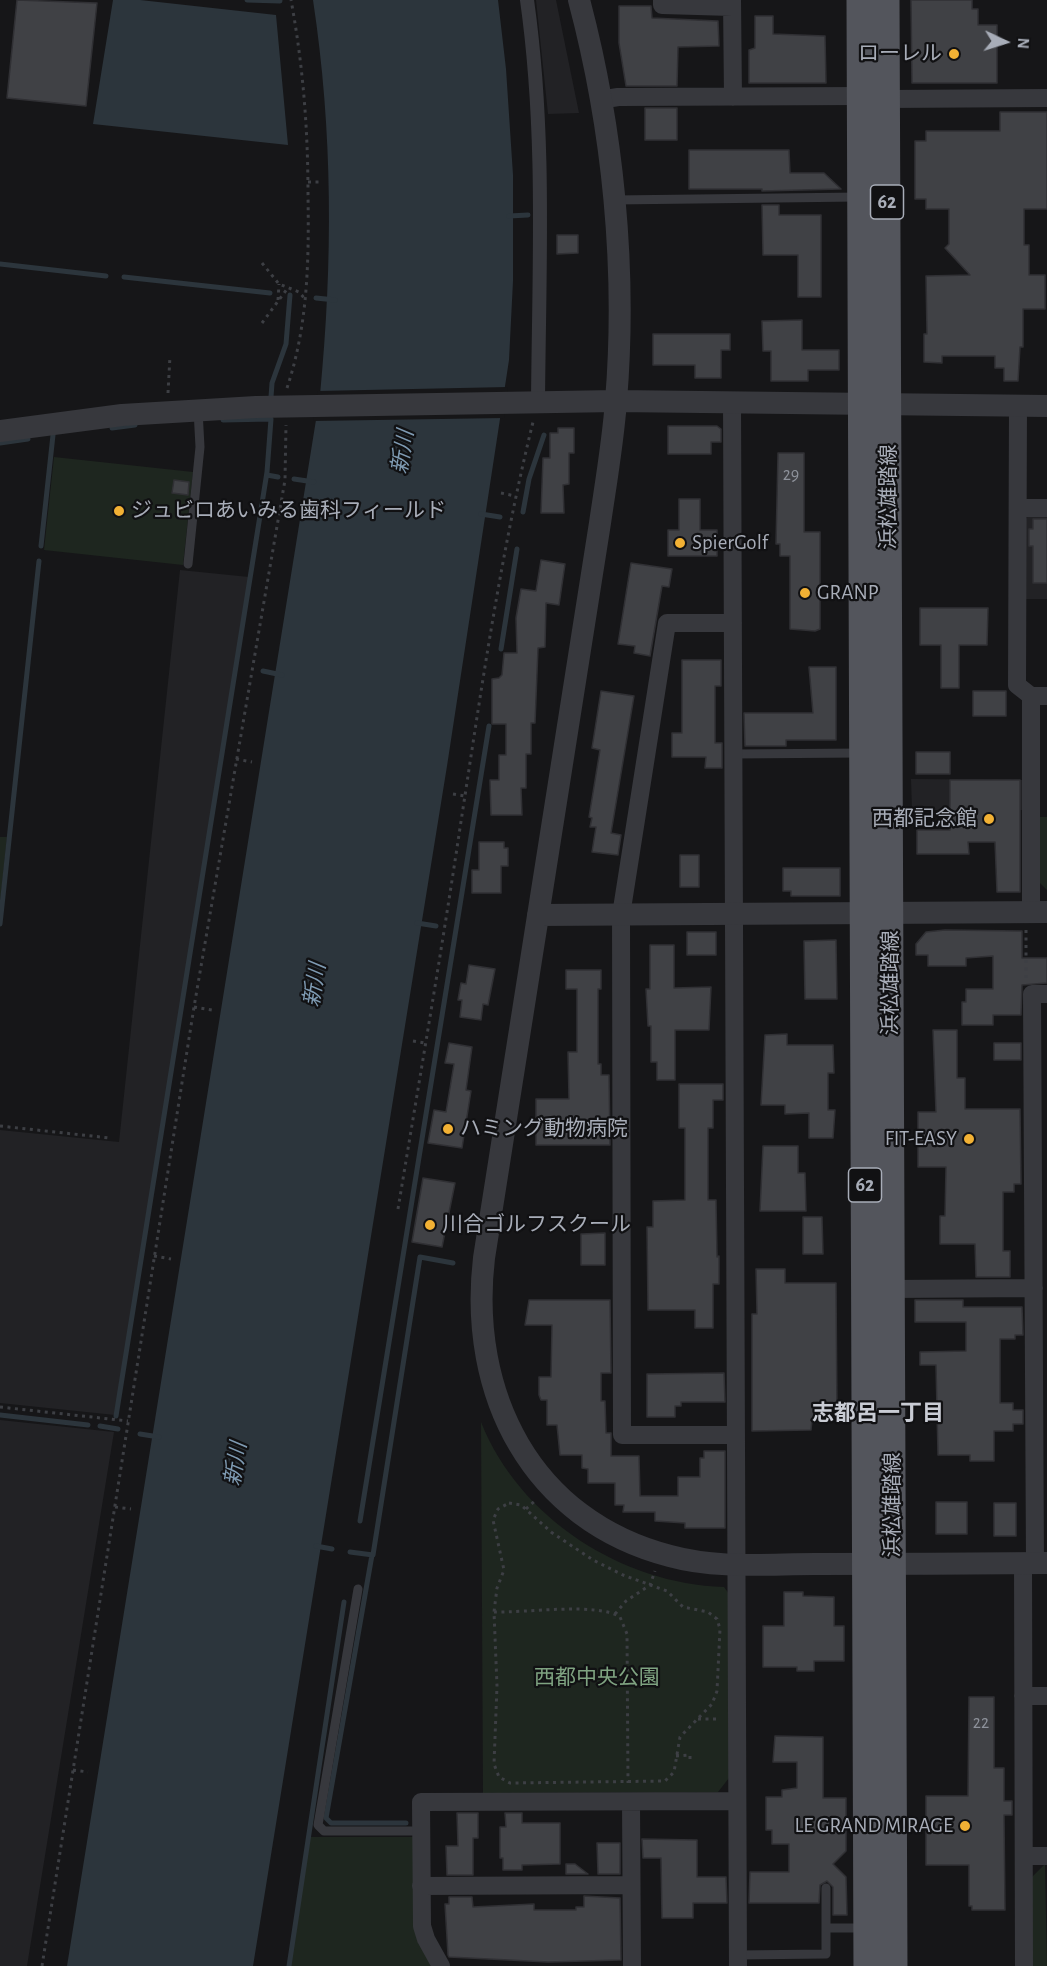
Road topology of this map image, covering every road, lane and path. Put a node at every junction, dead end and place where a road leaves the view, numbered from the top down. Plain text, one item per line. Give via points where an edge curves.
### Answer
1 (291, 0) edge
2 (527, 0) edge
3 (579, 0) edge
4 (662, 0) edge
5 (860, 0) edge
6 (886, 0) edge
7 (732, 4) edge
8 (733, 97) junction
9 (874, 98) junction
10 (1047, 98) edge
11 (600, 100) junction
12 (308, 182) junction
13 (320, 182) dead end
14 (861, 196) junction
15 (613, 200) junction
16 (262, 262) dead end
17 (279, 284) junction
18 (287, 289) junction
19 (278, 300) junction
20 (306, 300) junction
21 (262, 323) dead end
22 (170, 356) dead end
23 (616, 401) junction
24 (529, 402) junction
25 (732, 402) junction
26 (861, 404) junction
27 (888, 404) junction
28 (1018, 406) junction
29 (1047, 406) edge
30 (294, 407) junction
31 (198, 410) junction
32 (169, 411) junction
33 (0, 431) edge
34 (501, 493) dead end
35 (515, 496) junction
36 (1018, 508) junction
37 (1047, 508) edge
38 (279, 510) junction
39 (292, 513) dead end
40 (188, 564) dead end
41 (733, 623) junction
42 (1039, 696) edge
43 (864, 753) junction
44 (734, 754) junction
45 (236, 759) junction
46 (252, 762) dead end
47 (453, 794) dead end
48 (465, 796) junction
49 (878, 912) junction
50 (734, 913) junction
51 (538, 915) junction
52 (621, 915) junction
53 (1034, 916) edge
54 (1040, 994) edge
55 (194, 1007) junction
56 (212, 1010) dead end
57 (413, 1041) dead end
58 (425, 1043) junction
59 (0, 1126) edge
60 (110, 1138) dead end
61 (398, 1209) dead end
62 (154, 1256) junction
63 (171, 1259) dead end
64 (1038, 1285) edge
65 (892, 1289) junction
66 (0, 1407) edge
67 (128, 1420) junction
68 (736, 1435) junction
69 (538, 1498) dead end
70 (115, 1507) junction
71 (131, 1509) dead end
72 (526, 1509) junction
73 (737, 1564) junction
74 (865, 1564) junction
75 (893, 1564) junction
76 (1035, 1564) edge
77 (653, 1575) dead end
78 (650, 1585) junction
79 (358, 1589) dead end
80 (495, 1612) junction
81 (615, 1614) junction
82 (1023, 1696) junction
83 (1047, 1696) edge
84 (698, 1719) junction
85 (722, 1719) dead end
86 (676, 1756) junction
87 (690, 1762) dead end
88 (73, 1770) junction
89 (88, 1772) dead end
90 (627, 1783) junction
91 (738, 1801) junction
92 (631, 1802) junction
93 (421, 1831) junction
94 (1024, 1856) junction
95 (1047, 1856) edge
96 (631, 1885) junction
97 (421, 1886) junction
98 (826, 1888) dead end
99 (867, 1928) junction
100 (826, 1929) junction
101 (738, 1961) edge
102 (42, 1966) edge
103 (441, 1966) edge
104 (632, 1966) edge
105 (867, 1966) edge
106 (894, 1966) edge
107 (1024, 1966) edge

1 - 12 path via 305,97
2 - 24 street via 542,169
3 - 11 street
4 - 7 street via 662,5
5 - 9 main road, 浜松雄踏線 / 62
6 - 9 main road, 浜松雄踏線 / 62
7 - 8 street
8 - 9 street
8 - 11 street
9 - 10 street
9 - 14 main road, 浜松雄踏線 / 62
9 - 27 main road, 浜松雄踏線 / 62
11 - 15 street
12 - 13 path
12 - 20 path
14 - 15 lane
14 - 26 main road, 浜松雄踏線 / 62
15 - 23 street via 618,297
16 - 17 path
17 - 18 path
17 - 19 path
18 - 19 path
18 - 20 path via 299,292
19 - 21 path
20 - 30 path via 299,349 286,394
22 - 32 path
23 - 24 street
23 - 25 street
23 - 51 street
24 - 30 street
24 - 35 path
25 - 26 street
25 - 41 street
26 - 27 street
26 - 43 main road, 浜松雄踏線 / 62
27 - 28 street
27 - 49 main road, 浜松雄踏線 / 62
28 - 29 street
28 - 36 street
30 - 31 street
30 - 38 path
31 - 32 street
31 - 40 lane via 200,447
32 - 33 street
34 - 35 path
35 - 48 path
36 - 37 street
36 - 42 street via 1017,685
38 - 39 path
38 - 45 path
41 - 44 street
41 - 52 street via 667,623
42 - 53 street
43 - 44 lane
43 - 49 main road, 浜松雄踏線 / 62
44 - 50 street
45 - 46 path
45 - 55 path
47 - 48 path
48 - 58 path
49 - 50 street
49 - 53 street
49 - 65 main road, 浜松雄踏線 / 62
49 - 74 main road, 浜松雄踏線 / 62
50 - 52 street
50 - 68 street
51 - 52 street
51 - 73 street via 482,1279 481,1332 489,1377 505,1419 527,1457 556,1491 590,1520 629,1542 671,1557
52 - 68 street via 622,1435
53 - 54 path via 1026,987
54 - 64 street
55 - 56 path
55 - 62 path
57 - 58 path
58 - 61 path
59 - 60 path
62 - 63 path
62 - 67 path
64 - 65 street
64 - 76 street
65 - 75 main road, 浜松雄踏線 / 62
66 - 67 path
67 - 70 path
68 - 73 street
69 - 72 path
70 - 71 path
70 - 88 path
72 - 78 path via 569,1546
72 - 80 path via 509,1503 495,1514 495,1535 504,1569
73 - 74 street
73 - 91 street
74 - 75 street
74 - 99 main road, 浜松雄踏線 / 62
75 - 76 street
75 - 106 main road, 浜松雄踏線 / 62
76 - 82 street
77 - 78 path
78 - 81 path
78 - 84 path via 667,1591 682,1607 713,1614 720,1629 717,1691 712,1704
79 - 93 lane via 318,1825 324,1831
80 - 81 path via 558,1610
80 - 90 path via 494,1764 499,1777 510,1783
81 - 90 path via 624,1622 627,1634
82 - 83 street
82 - 94 street
84 - 85 path
84 - 86 path via 680,1737
86 - 87 path via 690,1755
86 - 90 path via 674,1772 665,1781
88 - 89 path
88 - 102 path
91 - 92 street
91 - 101 street
92 - 93 street via 421,1803
92 - 96 street
93 - 97 street
94 - 95 street
94 - 107 street
96 - 97 street
96 - 104 street
97 - 103 street via 422,1926
98 - 100 lane
99 - 100 lane
99 - 105 main road, 浜松雄踏線 / 62
100 - 101 lane via 826,1954

